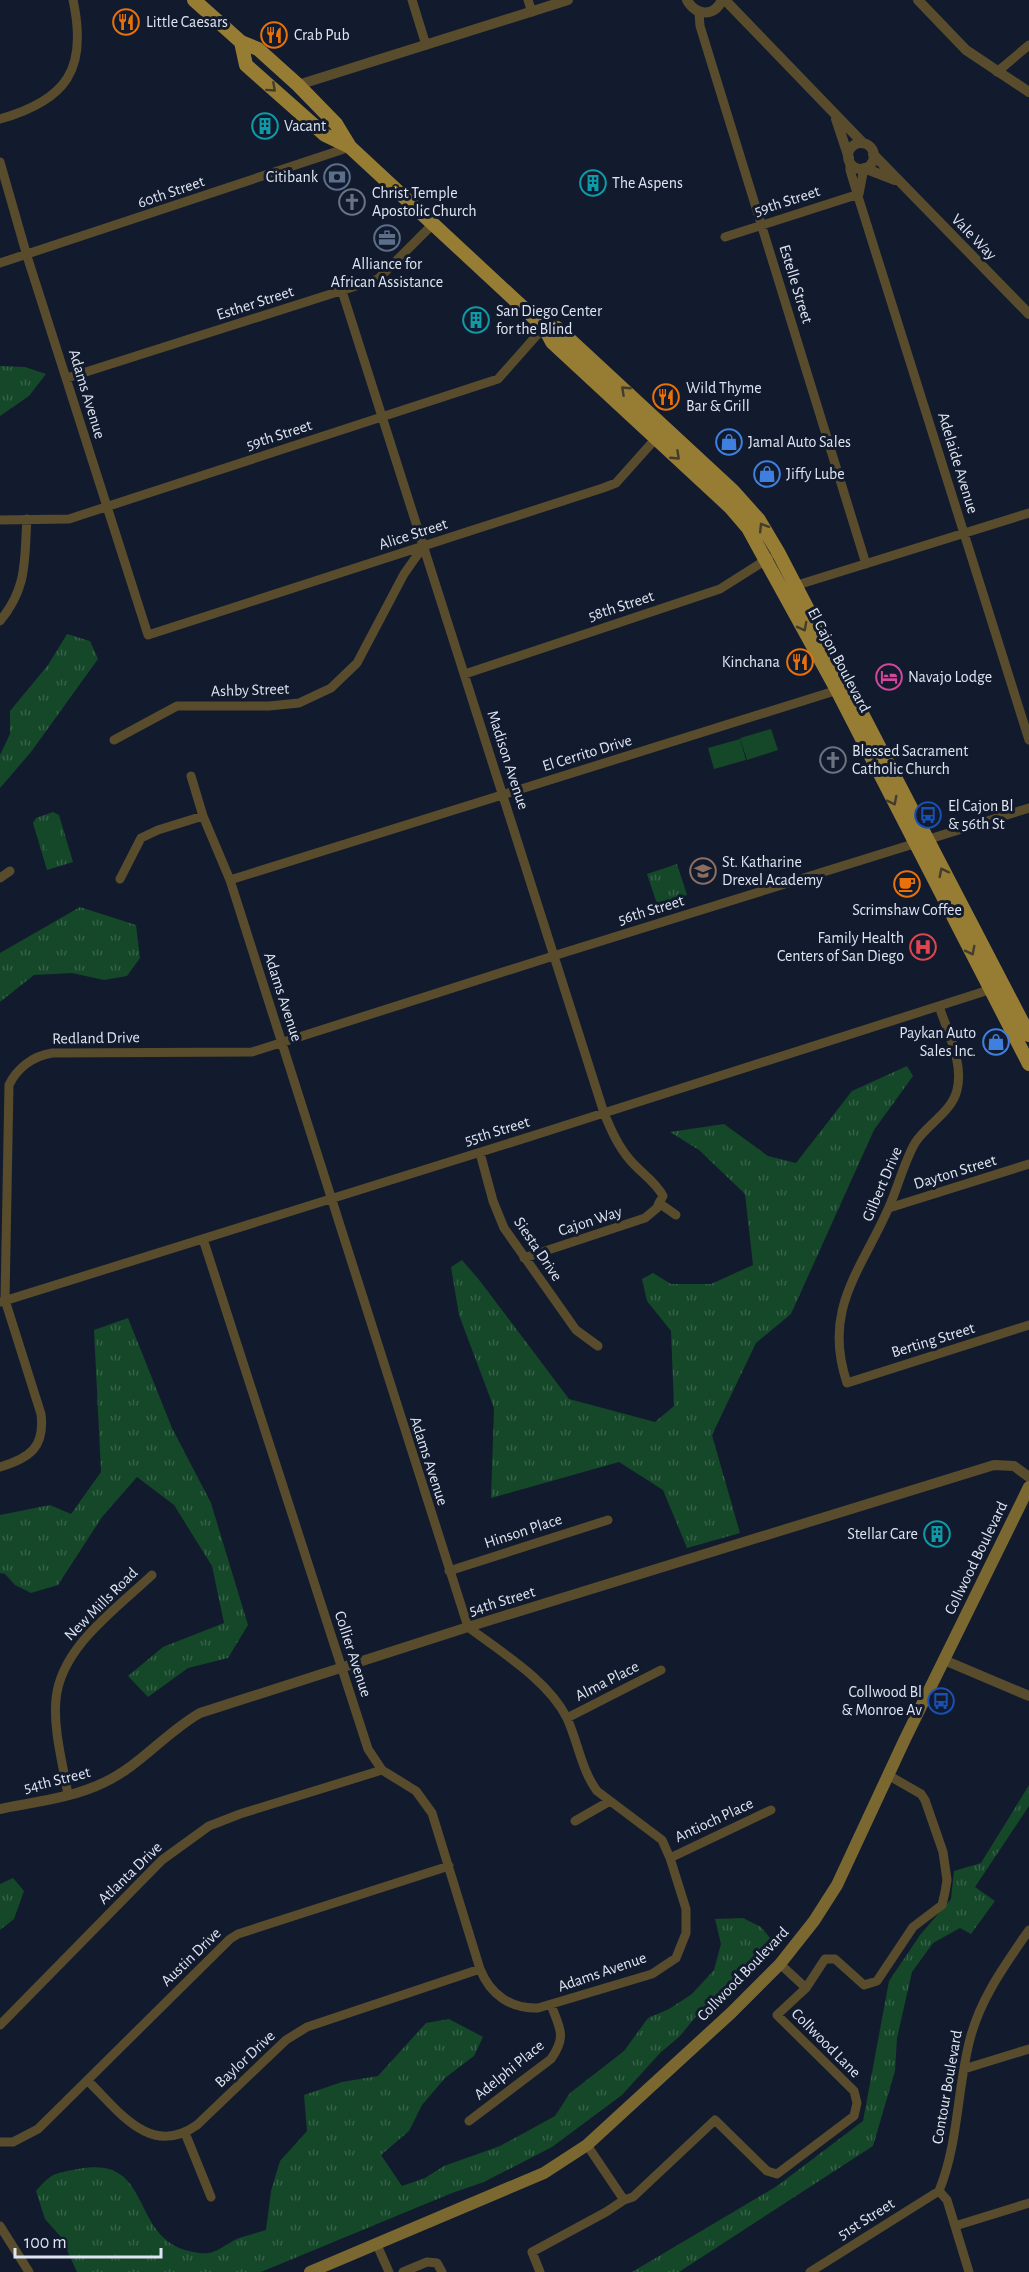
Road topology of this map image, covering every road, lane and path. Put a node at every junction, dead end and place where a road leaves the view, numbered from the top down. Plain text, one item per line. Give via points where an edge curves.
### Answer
1 (73, 0) edge
2 (194, 0) edge
3 (412, 0) edge
4 (528, 0) edge
5 (568, 0) edge
6 (687, 0) edge
7 (723, 0) edge
8 (918, 0) edge
9 (532, 12) junction
10 (699, 13) junction
11 (241, 42) junction
12 (426, 45) junction
13 (1029, 45) edge
14 (997, 72) junction
15 (298, 85) junction
16 (1029, 92) edge
17 (833, 114) junction
18 (0, 119) edge
19 (863, 143) junction
20 (350, 147) junction
21 (873, 154) junction
22 (849, 160) junction
23 (0, 162) edge
24 (864, 168) junction
25 (898, 181) junction
26 (859, 194) junction
27 (433, 224) junction
28 (762, 225) junction
29 (725, 237) dead end
30 (27, 256) junction
31 (0, 263) edge
32 (342, 291) junction
33 (1029, 314) edge
34 (544, 327) junction
35 (67, 378) junction
36 (382, 417) junction
37 (661, 433) junction
38 (106, 507) junction
39 (1029, 513) edge
40 (27, 519) junction
41 (0, 520) edge
42 (964, 533) junction
43 (423, 547) junction
44 (773, 556) junction
45 (866, 564) junction
46 (790, 588) junction
47 (0, 621) edge
48 (148, 635) joint
49 (465, 674) junction
50 (843, 688) junction
51 (114, 740) dead end
52 (1029, 740) edge
53 (191, 776) dead end
54 (504, 794) junction
55 (1029, 808) edge
56 (203, 816) junction
57 (920, 841) junction
58 (10, 871) dead end
59 (0, 878) edge
60 (120, 879) dead end
61 (230, 880) junction
62 (554, 956) junction
63 (997, 987) junction
64 (939, 1006) junction
65 (1029, 1035) edge
66 (282, 1044) junction
67 (1029, 1064) edge
68 (604, 1113) junction
69 (480, 1153) junction
70 (1029, 1164) edge
71 (331, 1199) junction
72 (659, 1203) junction
73 (889, 1208) junction
74 (676, 1215) dead end
75 (203, 1239) junction
76 (524, 1258) junction
77 (2, 1301) edge
78 (1029, 1325) edge
79 (598, 1346) dead end
80 (847, 1383) joint
81 (0, 1467) edge
82 (1029, 1477) edge
83 (1029, 1487) edge
84 (608, 1520) dead end
85 (449, 1571) junction
86 (152, 1575) dead end
87 (468, 1627) junction
88 (944, 1660) junction
89 (341, 1668) junction
90 (661, 1670) dead end
91 (1029, 1696) edge
92 (567, 1718) junction
93 (382, 1770) junction
94 (888, 1775) junction
95 (68, 1795) junction
96 (610, 1801) junction
97 (0, 1809) edge
98 (771, 1810) dead end
99 (575, 1821) dead end
100 (670, 1858) junction
101 (448, 1866) junction
102 (1029, 1930) edge
103 (780, 1964) junction
104 (480, 1969) junction
105 (806, 1988) junction
106 (551, 2005) junction
107 (0, 2025) edge
108 (1029, 2049) edge
109 (964, 2069) junction
110 (88, 2081) junction
111 (469, 2121) dead end
112 (186, 2133) junction
113 (0, 2142) edge
114 (586, 2145) junction
115 (939, 2191) junction
116 (211, 2197) dead end
117 (624, 2200) junction
118 (1029, 2203) edge
119 (0, 2226) edge
120 (955, 2226) junction
121 (377, 2245) junction
122 (29, 2272) edge
123 (310, 2272) edge
124 (389, 2272) edge
125 (403, 2272) edge
126 (442, 2272) edge
127 (540, 2272) edge
128 (810, 2272) edge
129 (969, 2272) edge

1 - 18 street via 78,41 68,76 47,100
2 - 11 main road, El Cajon Boulevard
3 - 12 street
4 - 9 street
5 - 9 street
6 - 10 street
7 - 10 street via 710,13
7 - 17 street, Vale Way
8 - 14 street via 966,50
9 - 12 street
10 - 28 street, Estelle Street
11 - 15 main road, El Cajon Boulevard via 258,49
11 -> 20 main road, El Cajon Boulevard via 246,65 325,135
12 - 15 street
13 - 14 street
14 - 16 street
15 - 20 main road, El Cajon Boulevard via 336,124
17 - 19 street, Vale Way
17 - 22 street, Vale Way
19 - 21 street, Vale Way
19 - 22 street via 852,147
20 - 27 main road, El Cajon Boulevard
20 - 30 street, 60th Street
21 - 24 street
21 - 25 street, Vale Way
22 - 24 street, Vale Way
22 - 26 street, Adelaide Avenue
23 - 30 street, Adams Avenue
24 - 25 street, Vale Way
24 - 26 street, Adelaide Avenue
25 - 33 street, Vale Way
26 - 28 street, 59th Street
26 - 42 street, Adelaide Avenue
27 - 32 street, Esther Street via 378,279
27 - 34 main road, El Cajon Boulevard
28 - 29 street, 59th Street
28 - 45 street, Estelle Street
30 - 31 street, 60th Street
30 - 35 street, Adams Avenue
32 - 35 street, Esther Street
32 - 36 street, Madison Avenue
34 - 36 street, 59th Street via 498,380
34 - 37 main road, El Cajon Boulevard via 552,342
35 - 38 street, Adams Avenue
36 - 38 street, 59th Street
36 - 43 street, Madison Avenue
37 - 43 street, Alice Street via 616,483
37 - 44 main road, El Cajon Boulevard
38 - 40 street, 59th Street via 69,519
38 - 48 street, Adams Avenue
39 - 42 street
40 - 41 street, 59th Street
40 - 47 street via 23,582
42 - 45 street
42 - 52 street, Adelaide Avenue
43 - 48 street, Alice Street
43 - 49 street, Madison Avenue
43 - 51 street, Ashby Street via 404,574 357,663 331,688 299,703 177,706
44 - 46 main road, El Cajon Boulevard
44 - 49 street, 58th Street via 720,589
45 - 46 street
46 - 50 main road, El Cajon Boulevard
49 - 54 street, Madison Avenue
50 - 54 street, El Cerrito Drive
50 - 57 main road, El Cajon Boulevard
53 - 56 street, Adams Avenue
54 - 61 street, El Cerrito Drive
54 - 62 street, Madison Avenue
55 - 57 street, 56th Street
56 - 60 street via 141,838
56 - 61 street, Adams Avenue
57 - 62 street, 56th Street
57 - 63 main road, El Cajon Boulevard
58 - 59 street
61 - 66 street, Adams Avenue
62 - 66 street, 56th Street
62 - 68 street, Madison Avenue
63 - 64 street, 55th Street
63 - 65 main road, El Cajon Boulevard
63 - 67 main road, El Cajon Boulevard
64 - 68 street, 55th Street
64 - 73 street, Gilbert Drive via 958,1064 957,1091 943,1114 915,1143
66 - 71 street, Adams Avenue
66 - 77 street, Redland Drive via 252,1053 52,1053 43,1054 20,1069 9,1085
68 - 69 street, 55th Street
68 - 72 street, Madison Avenue via 622,1149 657,1185 663,1196
69 - 71 street, 55th Street
69 - 76 street, Siesta Drive via 504,1228
70 - 73 street, Dayton Street
71 - 75 street, 55th Street
71 - 85 street, Adams Avenue
72 - 74 street
72 - 76 street, Cajon Way via 645,1218
73 - 80 street, Gilbert Drive via 844,1301 839,1321 840,1361
75 - 77 street, 55th Street
75 - 89 street, Collier Avenue
76 - 79 street, Siesta Drive via 576,1330
77 - 81 street, Redland Drive via 43,1427 39,1444 28,1455
78 - 80 street, Berting Street
82 - 87 street, 54th Street via 1014,1466 994,1465
83 - 88 main road, Collwood Boulevard
84 - 85 street, Hinson Place
85 - 87 street, Adams Avenue
86 - 95 street, New Mills Road via 84,1640 59,1681 57,1722
87 - 89 street, 54th Street
87 - 92 street, Adams Avenue via 542,1684
88 - 91 street
88 - 94 main road, Collwood Boulevard
89 - 93 street, Collier Avenue via 368,1749
89 - 95 street, 54th Street via 200,1713 103,1784
90 - 92 street, Alma Place
92 - 96 street, Adams Avenue via 589,1780
93 - 101 street, Collier Avenue via 416,1791 432,1813
93 - 107 street, Atlanta Drive via 209,1826 162,1860
94 - 103 main road, Collwood Boulevard via 837,1885
94 - 105 street, Collwood Lane via 925,1800 943,1852 947,1880 942,1905 913,1928 877,1982 864,1985 835,1959 825,1959
95 - 97 street, 54th Street
96 - 99 street
96 - 100 street, Adams Avenue via 662,1840
98 - 100 street, Antioch Place
100 - 106 street, Adams Avenue via 686,1909 686,1933 676,1958 652,1974
101 - 104 street, Collier Avenue
101 - 110 street, Austin Drive via 238,1934
102 - 109 street, Contour Boulevard via 991,1985 973,2028
103 - 105 street, Collwood Lane
103 - 114 main road, Collwood Boulevard
104 - 106 street, Collier Avenue via 488,1985 507,2002 531,2008
104 - 112 street, Baylor Drive via 308,2027 286,2040
105 - 117 street, Collwood Lane via 777,2015 854,2091 857,2107 851,2119 777,2174 767,2171 715,2120 633,2197
106 - 111 street, Adelphi Place via 562,2034 561,2045 551,2059
108 - 109 street
109 - 115 street, Contour Boulevard via 948,2170
110 - 112 street via 141,2132 162,2137
110 - 113 street, Austin Drive via 38,2129 13,2142
112 - 116 street
114 - 117 street
114 - 121 main road, Collwood Boulevard via 544,2173
115 - 120 street via 947,2200
115 - 128 street, 51st Street
117 - 127 street, Collwood Lane via 532,2252
118 - 120 street
119 - 122 street
120 - 129 street
121 - 123 main road, Collwood Boulevard
121 - 124 street
125 - 126 street via 427,2262 437,2263

